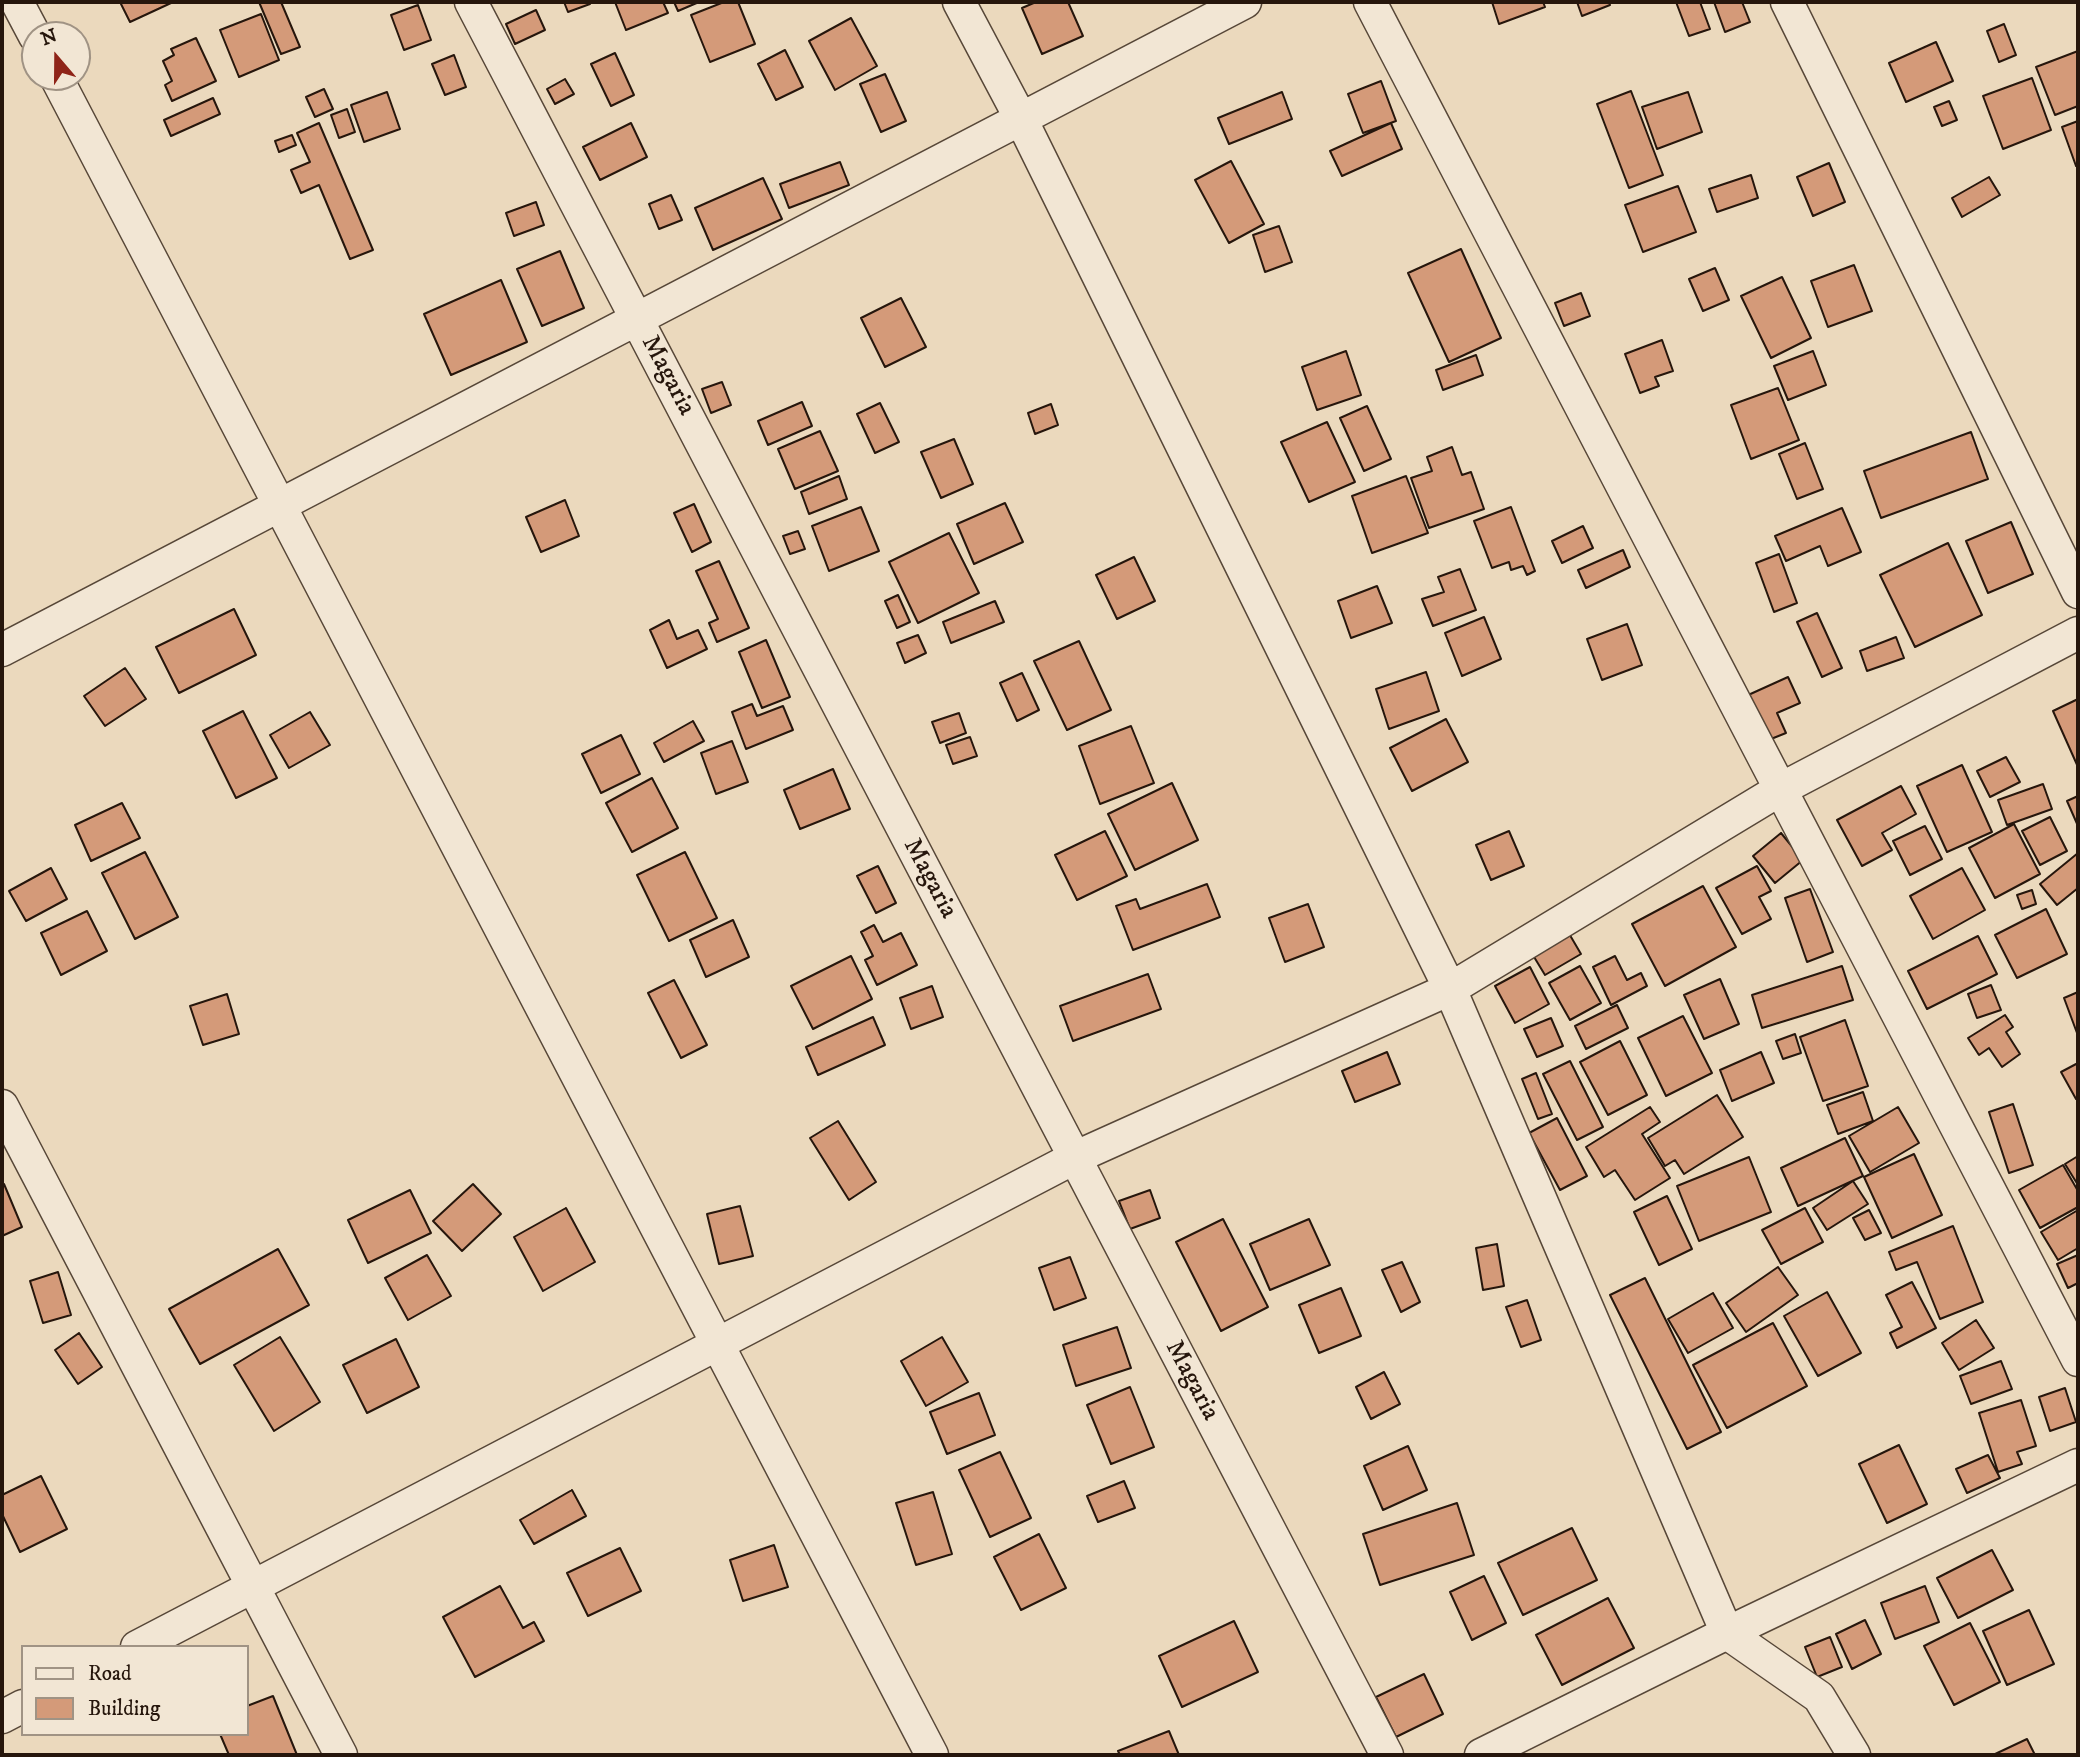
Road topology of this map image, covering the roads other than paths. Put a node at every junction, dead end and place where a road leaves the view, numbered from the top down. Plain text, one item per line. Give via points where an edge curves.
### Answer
1 (17, 2) edge
2 (471, 2) edge
3 (959, 2) edge
4 (1245, 2) edge
5 (1370, 2) edge
6 (1787, 2) edge
7 (27, 21) edge
8 (63, 91) edge
9 (1021, 119) junction
10 (637, 319) junction
11 (280, 506) junction
12 (2078, 592) edge
13 (2078, 633) edge
14 (2, 650) edge
15 (1781, 789) junction
16 (1450, 989) junction
17 (2, 1106) edge
18 (1074, 1158) junction
19 (718, 1344) junction
20 (2078, 1360) edge
21 (2078, 1465) edge
22 (253, 1586) junction
23 (1727, 1633) junction
24 (141, 1645) edge
25 (21, 1707) edge
26 (2, 1717) edge
27 (341, 1755) edge
28 (932, 1755) edge
29 (1387, 1755) edge
30 (1481, 1755) edge
31 (1853, 1755) edge

1 - 7 street
2 - 10 street, Magaria
3 - 9 street
4 - 9 street
5 - 15 street
6 - 12 street
8 - 11 street
9 - 10 street
9 - 16 street
10 - 11 street
10 - 18 street, Magaria
11 - 14 street
11 - 19 street
13 - 15 street
15 - 16 street
15 - 20 street
16 - 18 street
16 - 23 street
17 - 22 street
18 - 19 street
18 - 29 street, Magaria
19 - 22 street
19 - 28 street
21 - 23 street
22 - 24 street
22 - 27 street
23 - 30 street
23 - 31 street via 1819,1697
25 - 26 street

